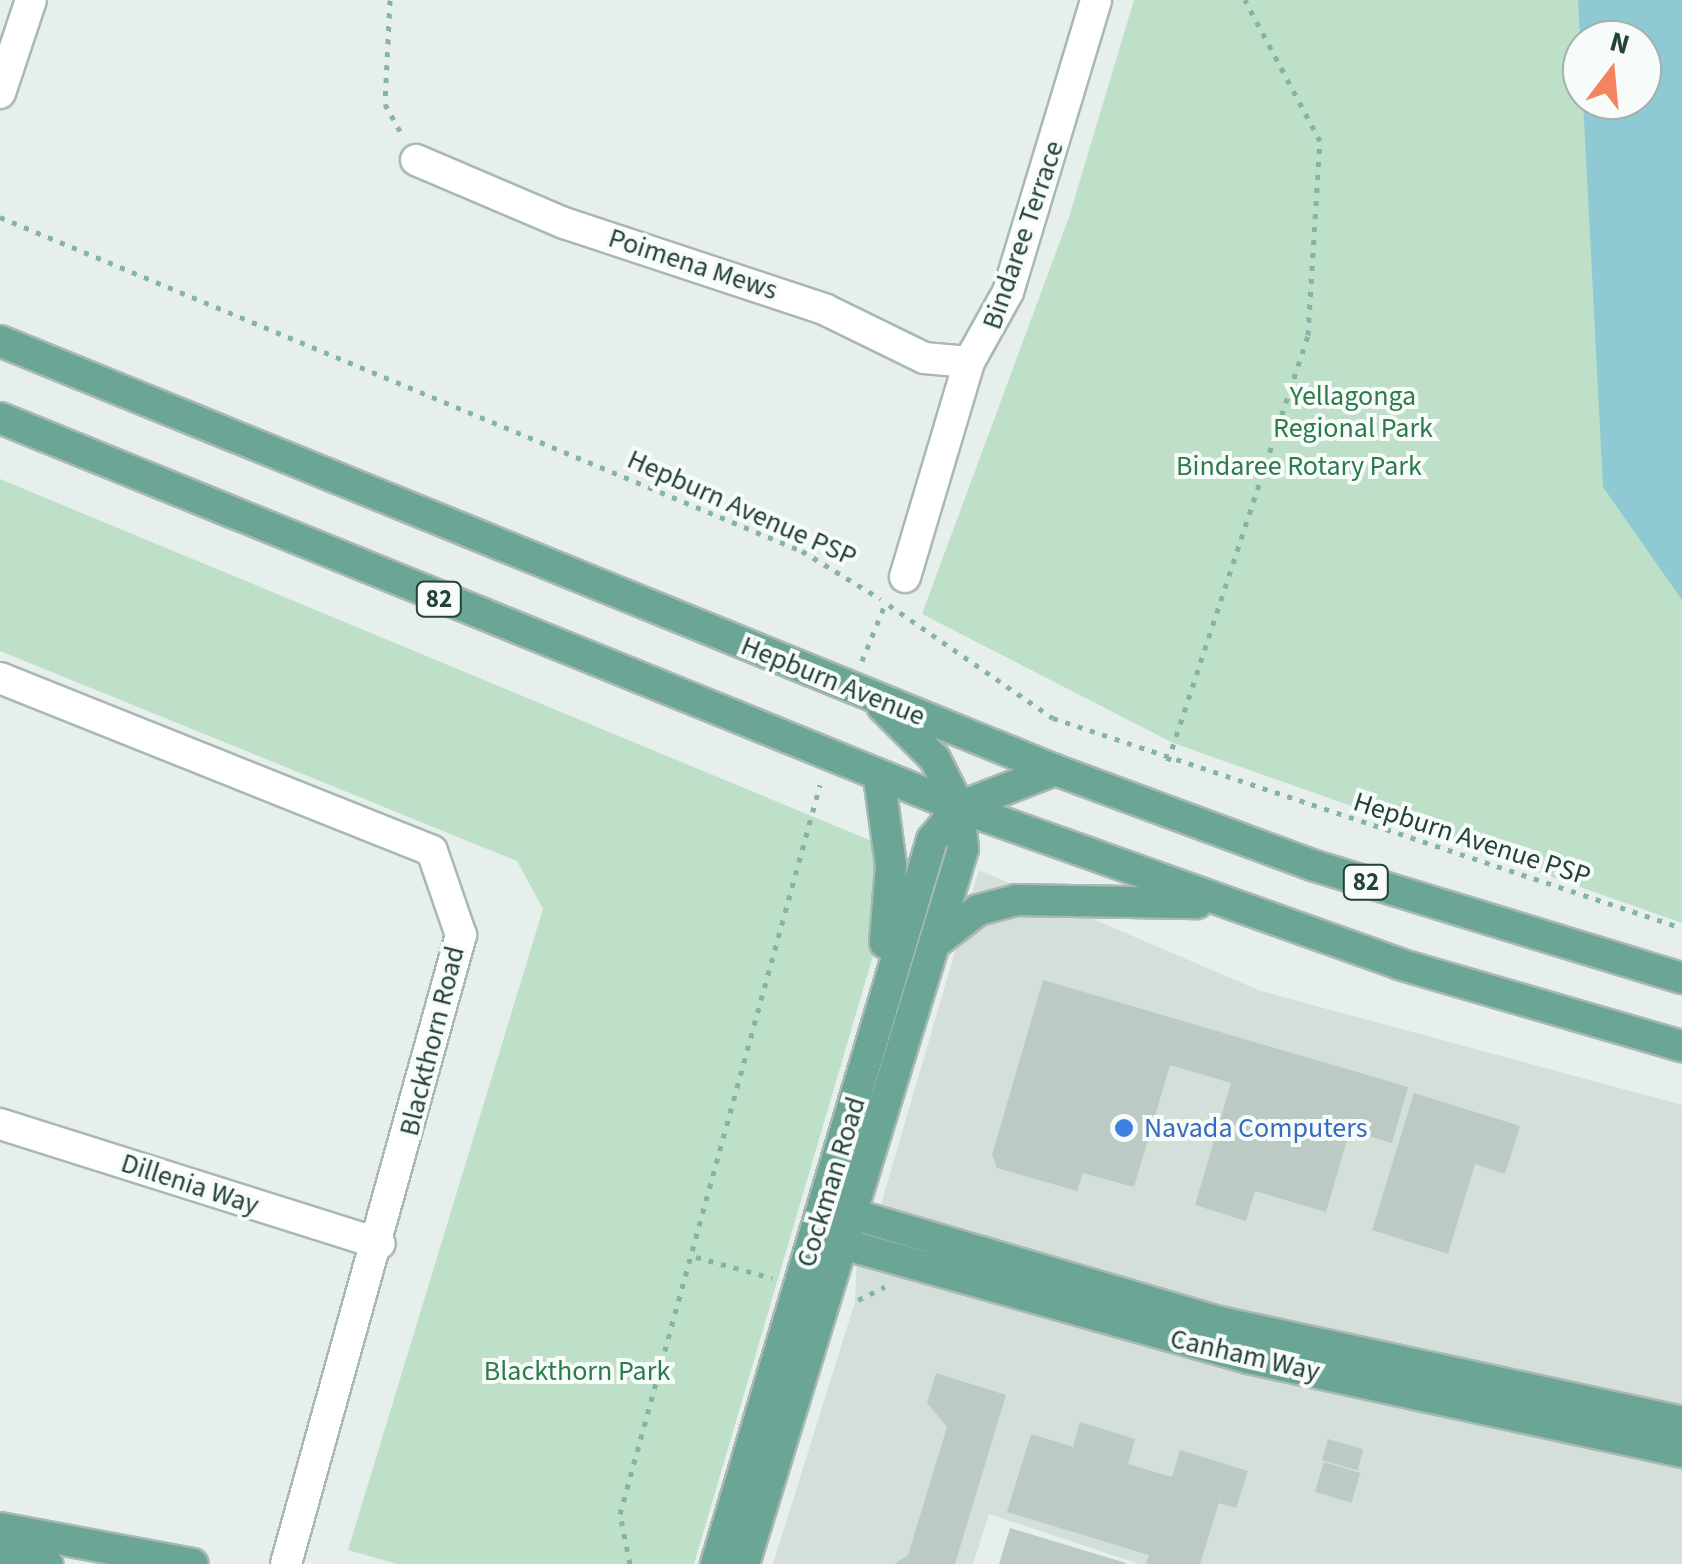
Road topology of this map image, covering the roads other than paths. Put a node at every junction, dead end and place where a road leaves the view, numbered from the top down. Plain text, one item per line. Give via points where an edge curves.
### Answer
1 (31, 0) edge
2 (1096, 0) edge
3 (0, 92) edge
4 (416, 160) road end
5 (0, 341) edge
6 (969, 362) junction
7 (0, 418) edge
8 (905, 577) dead end
9 (0, 678) edge
10 (874, 698) junction
11 (1055, 770) junction
12 (880, 777) junction
13 (959, 808) junction
14 (1215, 903) junction
15 (935, 943) junction
16 (1682, 978) edge
17 (1682, 1046) edge
18 (869, 1058) junction
19 (0, 1124) edge
20 (837, 1210) junction
21 (828, 1240) junction
22 (380, 1244) junction
23 (1682, 1422) edge
24 (1682, 1452) edge
25 (0, 1528) edge
26 (0, 1557) edge
27 (48, 1564) edge
28 (193, 1564) edge
29 (286, 1564) edge
30 (716, 1564) edge
31 (744, 1564) edge

1 - 3 street
2 - 6 street, Bindaree Terrace via 1008,292
4 - 6 street, Poimena Mews via 564,223 808,302 924,358
5 - 10 main road, Hepburn Avenue / 82
6 - 8 street, Bindaree Terrace
7 - 12 main road, 82
9 - 22 street, Blackthorn Road via 432,851 460,935
10 - 11 main road, Hepburn Avenue / 82
10 - 13 main road, Cockman Road via 934,759
11 - 13 main road
11 - 16 main road, Hepburn Avenue / 82 via 1316,866
12 - 13 main road, 82
12 - 18 main road via 891,917 866,1014
13 - 14 main road, 82
13 - 15 main road, Cockman Road via 963,849
13 - 18 main road, Cockman Road via 932,840
14 - 15 main road via 1017,900 978,910
14 - 17 main road, 82
15 - 20 main road, Cockman Road
18 - 20 main road, Cockman Road
19 - 22 street, Dillenia Way
20 - 21 main road, Cockman Road
20 - 23 main road, Canham Way via 1220,1322
21 - 24 main road, Canham Way via 1248,1358
21 - 30 main road, Cockman Road
21 - 31 main road, Cockman Road
22 - 29 street, Blackthorn Road
25 - 28 main road
26 - 27 main road

